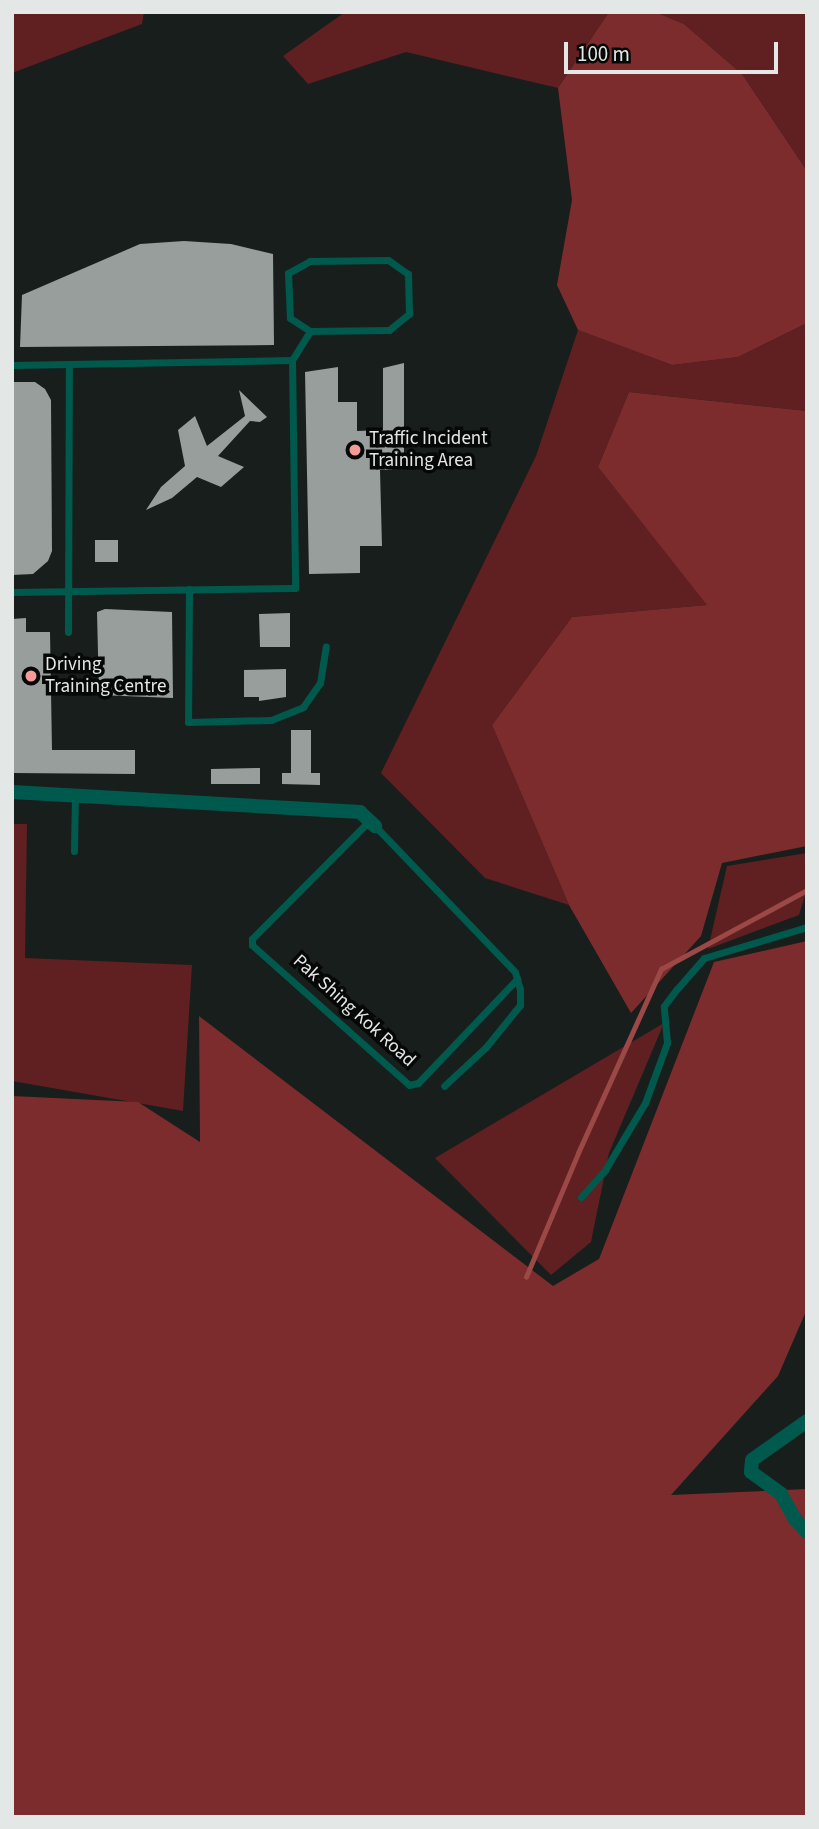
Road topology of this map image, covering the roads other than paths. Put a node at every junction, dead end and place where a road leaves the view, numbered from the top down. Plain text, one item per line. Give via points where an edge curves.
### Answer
1 (310, 331) junction
2 (292, 360) junction
3 (69, 364) junction
4 (12, 365) edge
5 (189, 589) junction
6 (69, 591) junction
7 (12, 592) edge
8 (68, 632) dead end
9 (326, 646) dead end
10 (12, 792) edge
11 (75, 795) junction
12 (372, 824) junction
13 (74, 851) dead end
14 (807, 927) edge
15 (517, 979) junction
16 (444, 1086) dead end
17 (581, 1197) dead end
18 (807, 1421) edge
19 (807, 1532) edge

1 - 1 lane via 389,330 409,313 408,274 388,260 310,261 288,273 290,318
1 - 2 lane
2 - 3 lane
2 - 5 lane via 295,588
3 - 4 lane
3 - 6 lane
5 - 6 lane
5 - 9 lane via 187,722 271,720 303,707 320,683
6 - 7 lane
6 - 8 lane
10 - 11 street
11 - 12 street via 360,812
11 - 13 lane
12 - 15 lane
12 - 15 lane, Pak Shing Kok Road via 252,939 252,945 409,1085 418,1083
14 - 17 lane via 704,958 676,990 664,1006 667,1043 645,1103 605,1170
15 - 16 lane via 520,1005 486,1047
18 - 19 street via 752,1460 751,1472 781,1494

